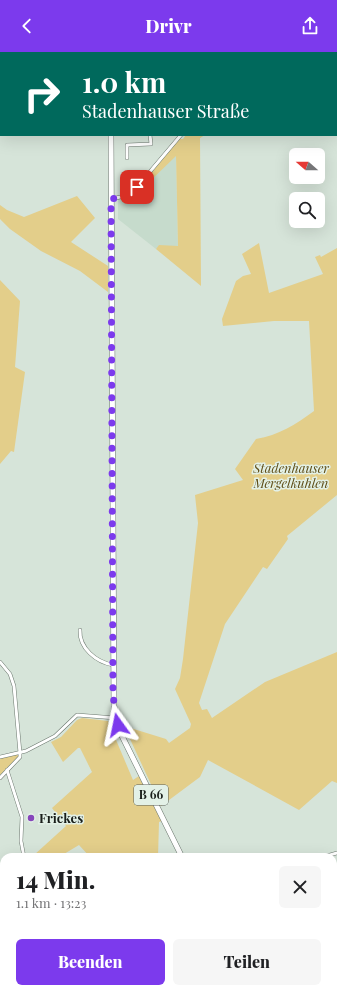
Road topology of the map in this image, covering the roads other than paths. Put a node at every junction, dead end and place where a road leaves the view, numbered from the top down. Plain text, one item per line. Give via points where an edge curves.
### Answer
1 (111, 136) edge
2 (150, 136) edge
3 (180, 136) edge
4 (127, 158) dead end
5 (111, 199) junction
6 (80, 630) dead end
7 (0, 662) edge
8 (113, 665) junction
9 (116, 718) junction
10 (20, 753) junction
11 (0, 757) edge
12 (7, 770) junction
13 (0, 778) edge
14 (23, 853) edge
15 (180, 853) edge

1 - 5 main road, B 66
2 - 4 street via 150,144 127,145
3 - 5 street via 137,187 125,196
5 - 8 main road, B 66
6 - 8 street via 80,637 93,658
7 - 10 street via 10,674 14,686
8 - 9 main road, B 66
9 - 10 street via 77,715 55,736
9 - 15 main road, B 66 via 120,732
10 - 11 street
10 - 12 street via 20,757
12 - 13 street
12 - 14 street via 22,817

